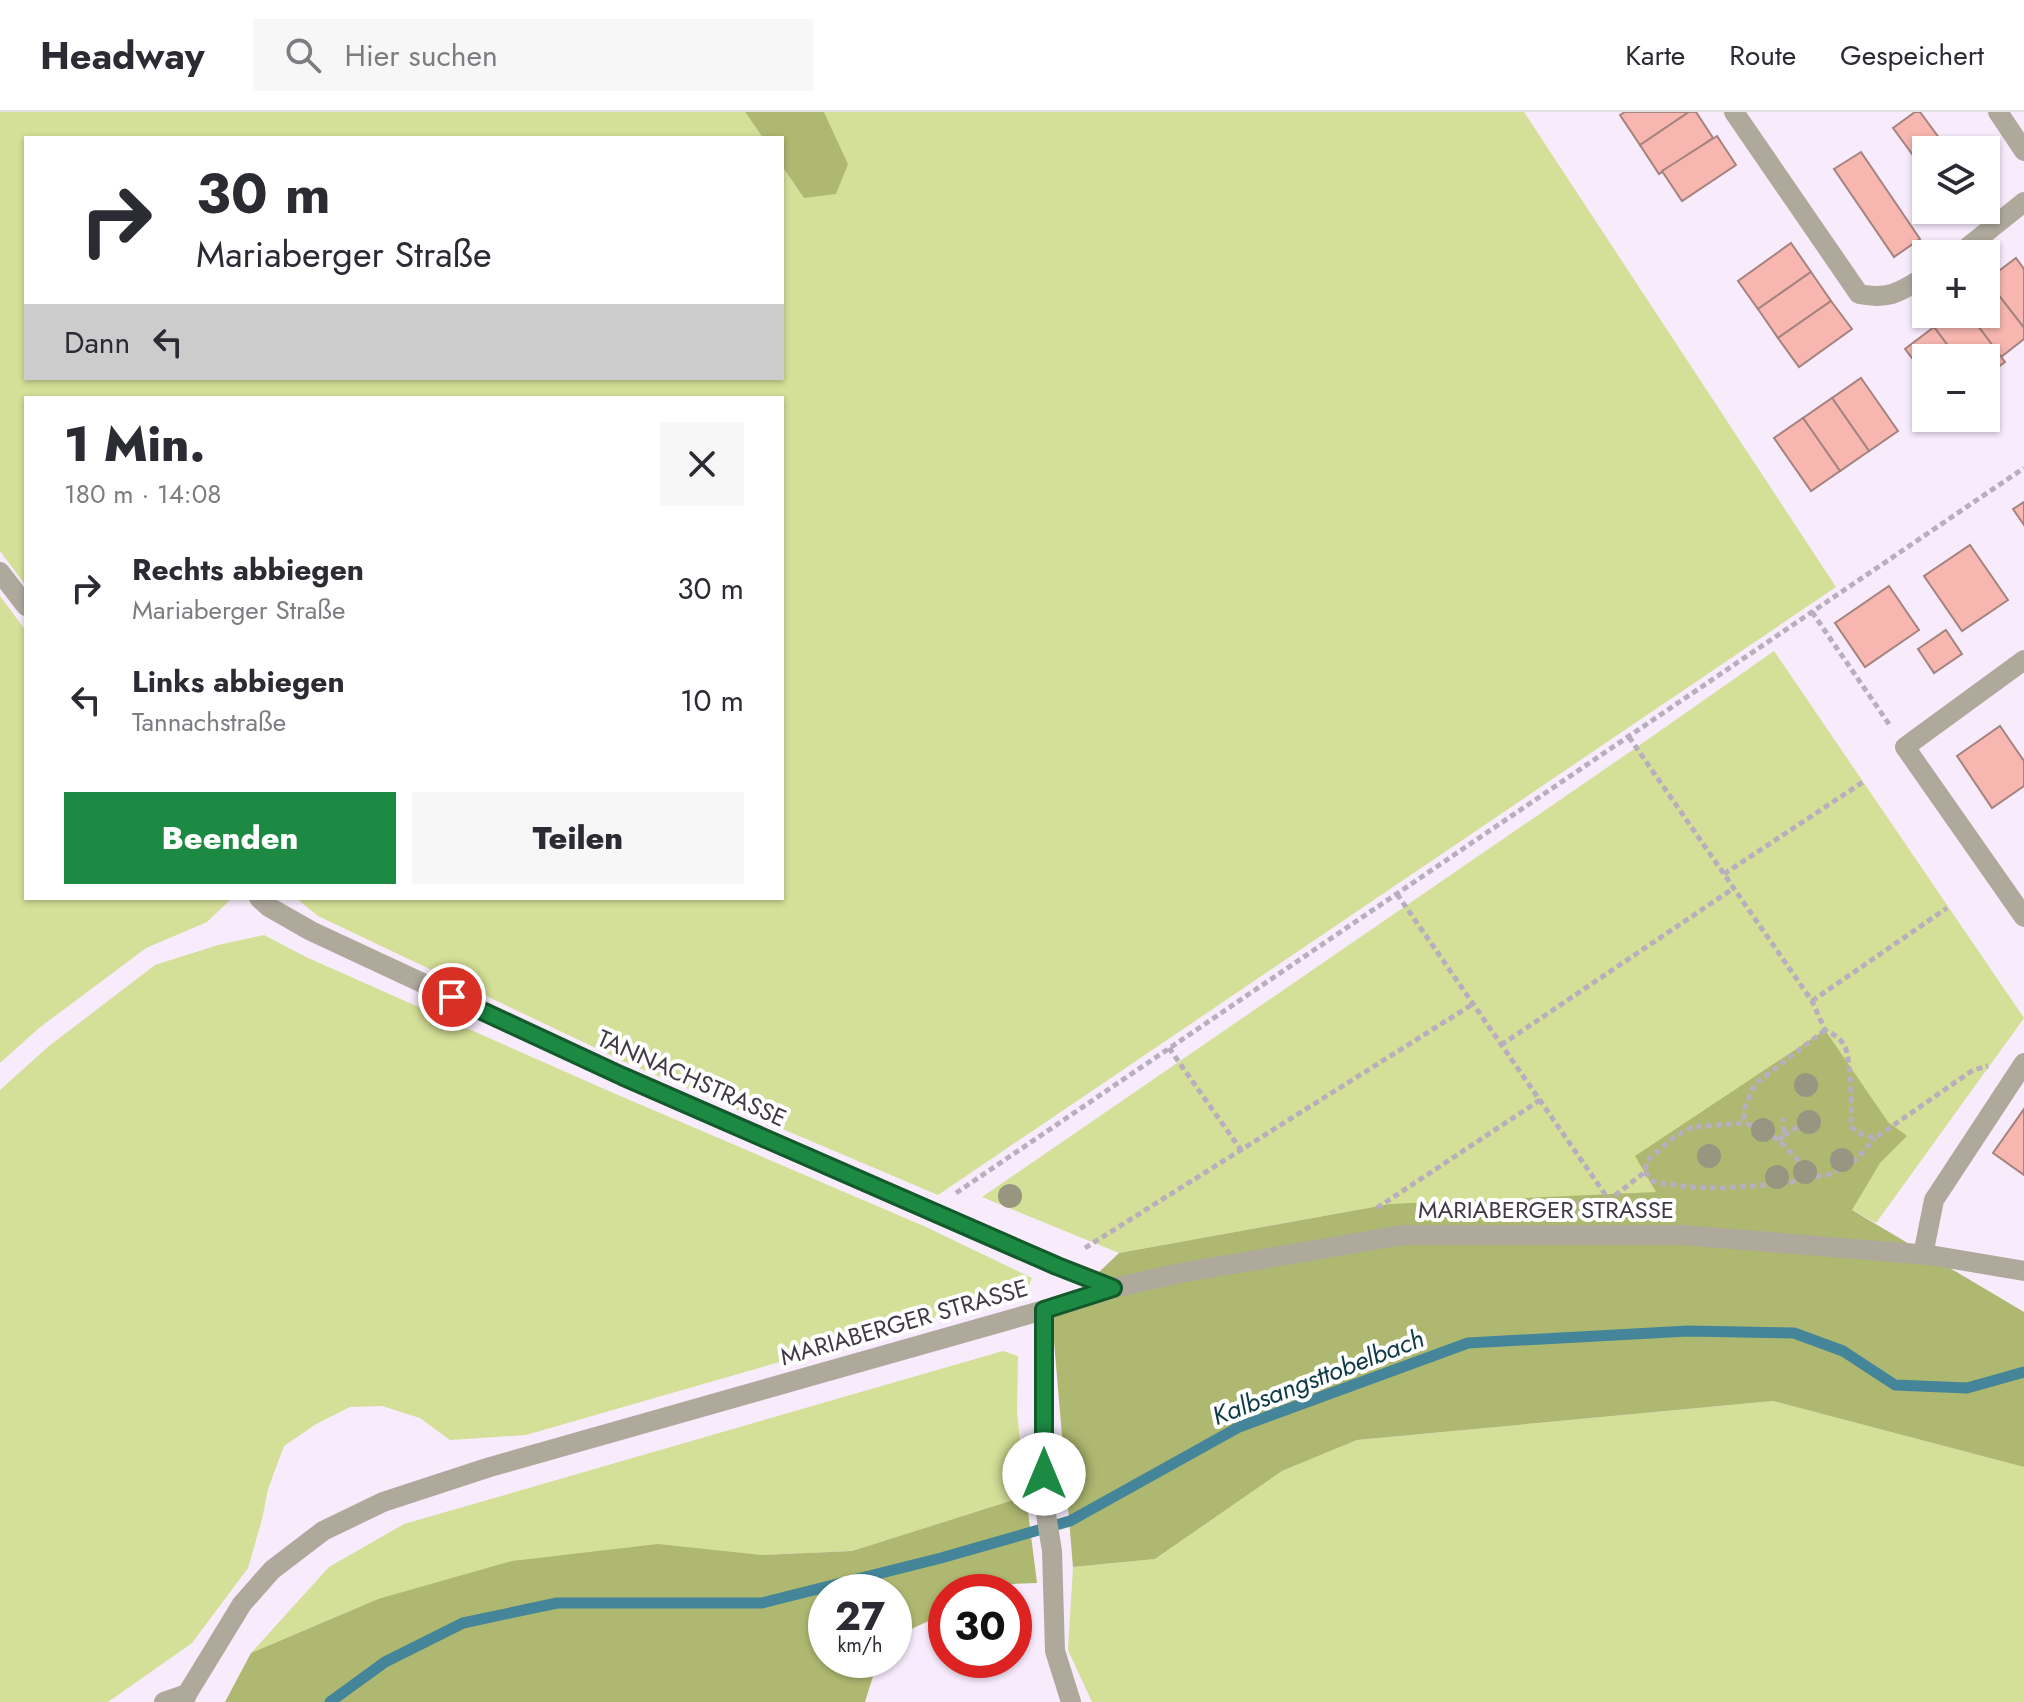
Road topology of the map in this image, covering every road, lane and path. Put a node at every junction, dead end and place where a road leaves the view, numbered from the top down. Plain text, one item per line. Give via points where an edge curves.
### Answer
1 (1734, 112) edge
2 (1998, 112) edge
3 (2024, 151) edge
4 (2024, 202) edge
5 (1976, 240) edge
6 (1912, 285) edge
7 (2024, 468) edge
8 (0, 572) edge
9 (24, 603) edge
10 (1812, 612) junction
11 (2024, 660) edge
12 (1629, 737) junction
13 (1905, 747) junction
14 (1863, 782) dead end
15 (1724, 874) junction
16 (1734, 888) junction
17 (1397, 894) junction
18 (261, 900) edge
19 (1947, 908) dead end
20 (2024, 917) edge
21 (1812, 1001) junction
22 (1473, 1004) junction
23 (1825, 1030) junction
24 (1501, 1045) junction
25 (1169, 1048) junction
26 (1998, 1063) dead end
27 (2024, 1063) edge
28 (1540, 1100) junction
29 (1783, 1118) dead end
30 (1746, 1123) junction
31 (1803, 1124) dead end
32 (1784, 1135) junction
33 (1875, 1138) junction
34 (1779, 1140) junction
35 (1241, 1150) junction
36 (1645, 1172) junction
37 (1814, 1177) junction
38 (1609, 1200) junction
39 (1377, 1208) dead end
40 (931, 1210) junction
41 (1543, 1235) junction
42 (1923, 1255) junction
43 (1057, 1266) junction
44 (2024, 1271) edge
45 (1113, 1288) junction
46 (1044, 1310) junction
47 (186, 1698) edge
48 (164, 1702) edge
49 (1071, 1702) edge

1 - 6 street via 1859,294 1896,295
2 - 3 street
4 - 5 street
7 - 10 path
8 - 9 street
10 - 12 path
10 - 13 path
11 - 13 street
12 - 15 path
12 - 17 path
13 - 20 street
14 - 15 path
15 - 16 path
16 - 21 path
16 - 24 path
17 - 22 path
17 - 25 path
18 - 40 street, TANNACHSTRASSE via 311,931 622,1076
19 - 21 path
21 - 23 path
22 - 24 path
22 - 35 path
23 - 30 path via 1755,1084 1745,1107
23 - 33 path via 1845,1046 1851,1127
24 - 28 path
25 - 35 path
25 - 40 path
26 - 33 path via 1973,1070
27 - 42 street via 1934,1200
28 - 38 path
28 - 39 path
29 - 32 path
30 - 34 path
30 - 36 path via 1692,1127 1647,1161
31 - 32 path
32 - 34 path
33 - 37 path via 1857,1159 1832,1174
34 - 37 path
35 - 43 path
36 - 37 path via 1654,1182 1722,1188
36 - 38 path
38 - 41 path via 1557,1204
40 - 43 street, TANNACHSTRASSE
41 - 42 street, MARIABERGER STRASSE via 1682,1235
41 - 45 street, MARIABERGER STRASSE via 1403,1235
42 - 44 street, MARIABERGER STRASSE
43 - 45 street, TANNACHSTRASSE
45 - 46 street, MARIABERGER STRASSE
46 - 47 street, MARIABERGER STRASSE via 383,1502 323,1531 272,1570 242,1604
46 - 49 street via 1044,1502 1052,1551 1055,1651
47 - 48 street

